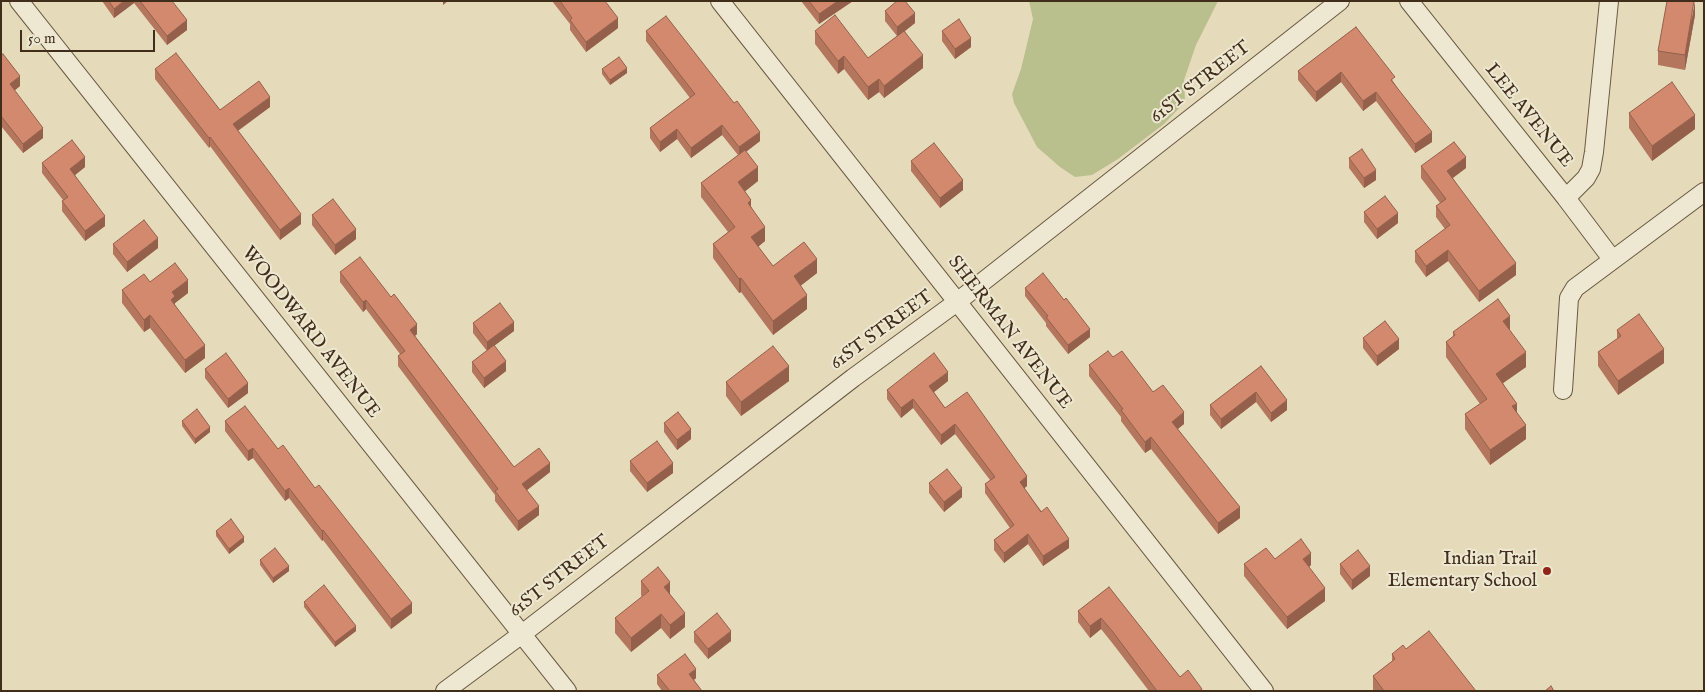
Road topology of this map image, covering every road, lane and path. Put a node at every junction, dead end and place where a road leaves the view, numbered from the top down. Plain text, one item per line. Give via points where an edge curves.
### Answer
1 (19, 1) edge
2 (720, 1) edge
3 (1340, 1) edge
4 (1409, 1) edge
5 (1609, 1) edge
6 (1704, 192) edge
7 (1566, 198) junction
8 (1612, 259) junction
9 (957, 302) junction
10 (1563, 390) dead end
11 (522, 634) junction
12 (445, 691) edge
13 (567, 691) edge
14 (1264, 691) edge

1 - 11 street, WOODWARD AVENUE
2 - 9 street, SHERMAN AVENUE
3 - 9 street, 61ST STREET
4 - 7 street, LEE AVENUE
5 - 7 street via 1591,169
6 - 8 street
7 - 8 street, LEE AVENUE
8 - 10 street via 1575,288 1569,298
9 - 11 street, 61ST STREET
9 - 14 street, SHERMAN AVENUE
11 - 12 street, 61ST STREET
11 - 13 street, WOODWARD AVENUE

